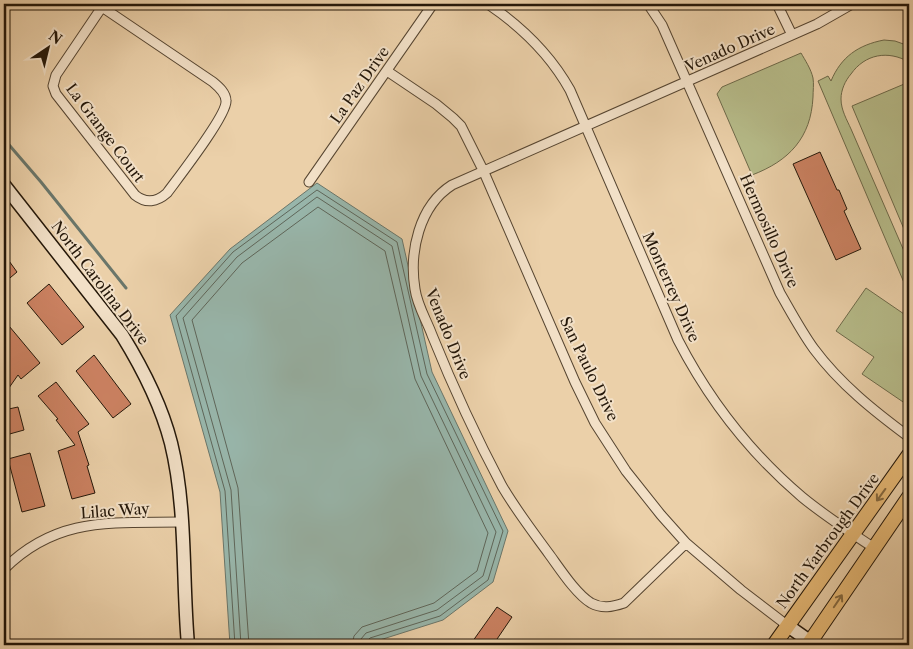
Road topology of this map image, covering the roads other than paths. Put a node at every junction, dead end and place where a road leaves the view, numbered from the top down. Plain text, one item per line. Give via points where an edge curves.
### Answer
1 (433, 4) edge
2 (488, 4) edge
3 (648, 4) edge
4 (777, 4) edge
5 (852, 4) edge
6 (99, 5) edge
7 (792, 35) junction
8 (387, 71) junction
9 (688, 81) junction
10 (585, 126) junction
11 (483, 170) junction
12 (309, 182) dead end
13 (4, 185) edge
14 (909, 436) edge
15 (909, 456) edge
16 (909, 497) edge
17 (182, 522) junction
18 (853, 534) junction
19 (686, 543) junction
20 (874, 548) junction
21 (4, 569) edge
22 (788, 626) junction
23 (811, 644) edge
24 (188, 645) edge
25 (774, 645) edge

1 - 8 street, La Paz Drive
2 - 10 street, Monterrey Drive via 517,25 547,55 570,90
3 - 9 street, Hermosillo Drive via 662,25
4 - 7 street
5 - 7 street, Venado Drive
6 - 6 street, La Grange Court via 213,82 222,90 226,101 217,122 167,193 155,201 145,201 135,195 53,86 56,74
7 - 9 street, Venado Drive
8 - 11 street, San Paulo Drive via 461,126
8 - 12 street, La Paz Drive
9 - 10 street, Venado Drive
9 - 14 street, Hermosillo Drive via 780,293 796,322 853,393
10 - 11 street, Venado Drive
10 - 18 street, Monterrey Drive via 678,340 718,408 751,448 788,484
11 - 19 street, San Paulo Drive via 595,423 626,471
11 - 19 street, Venado Drive via 452,185 436,199 421,225 413,268 415,292 436,344 503,487 583,597 598,606 616,606 629,600
13 - 17 main road, North Carolina Drive via 138,360 162,412 171,443
15 -> 18 main road, North Yarbrough Drive
16 - 20 main road
17 - 21 street, Lilac Way via 83,525 48,536
17 - 24 main road, North Carolina Drive
18 - 20 street, Monterrey Drive
18 - 22 main road, North Yarbrough Drive
19 - 22 street, San Paulo Drive
23 -> 20 main road
22 - 23 main road, San Paulo Drive
22 - 25 main road, North Yarbrough Drive

